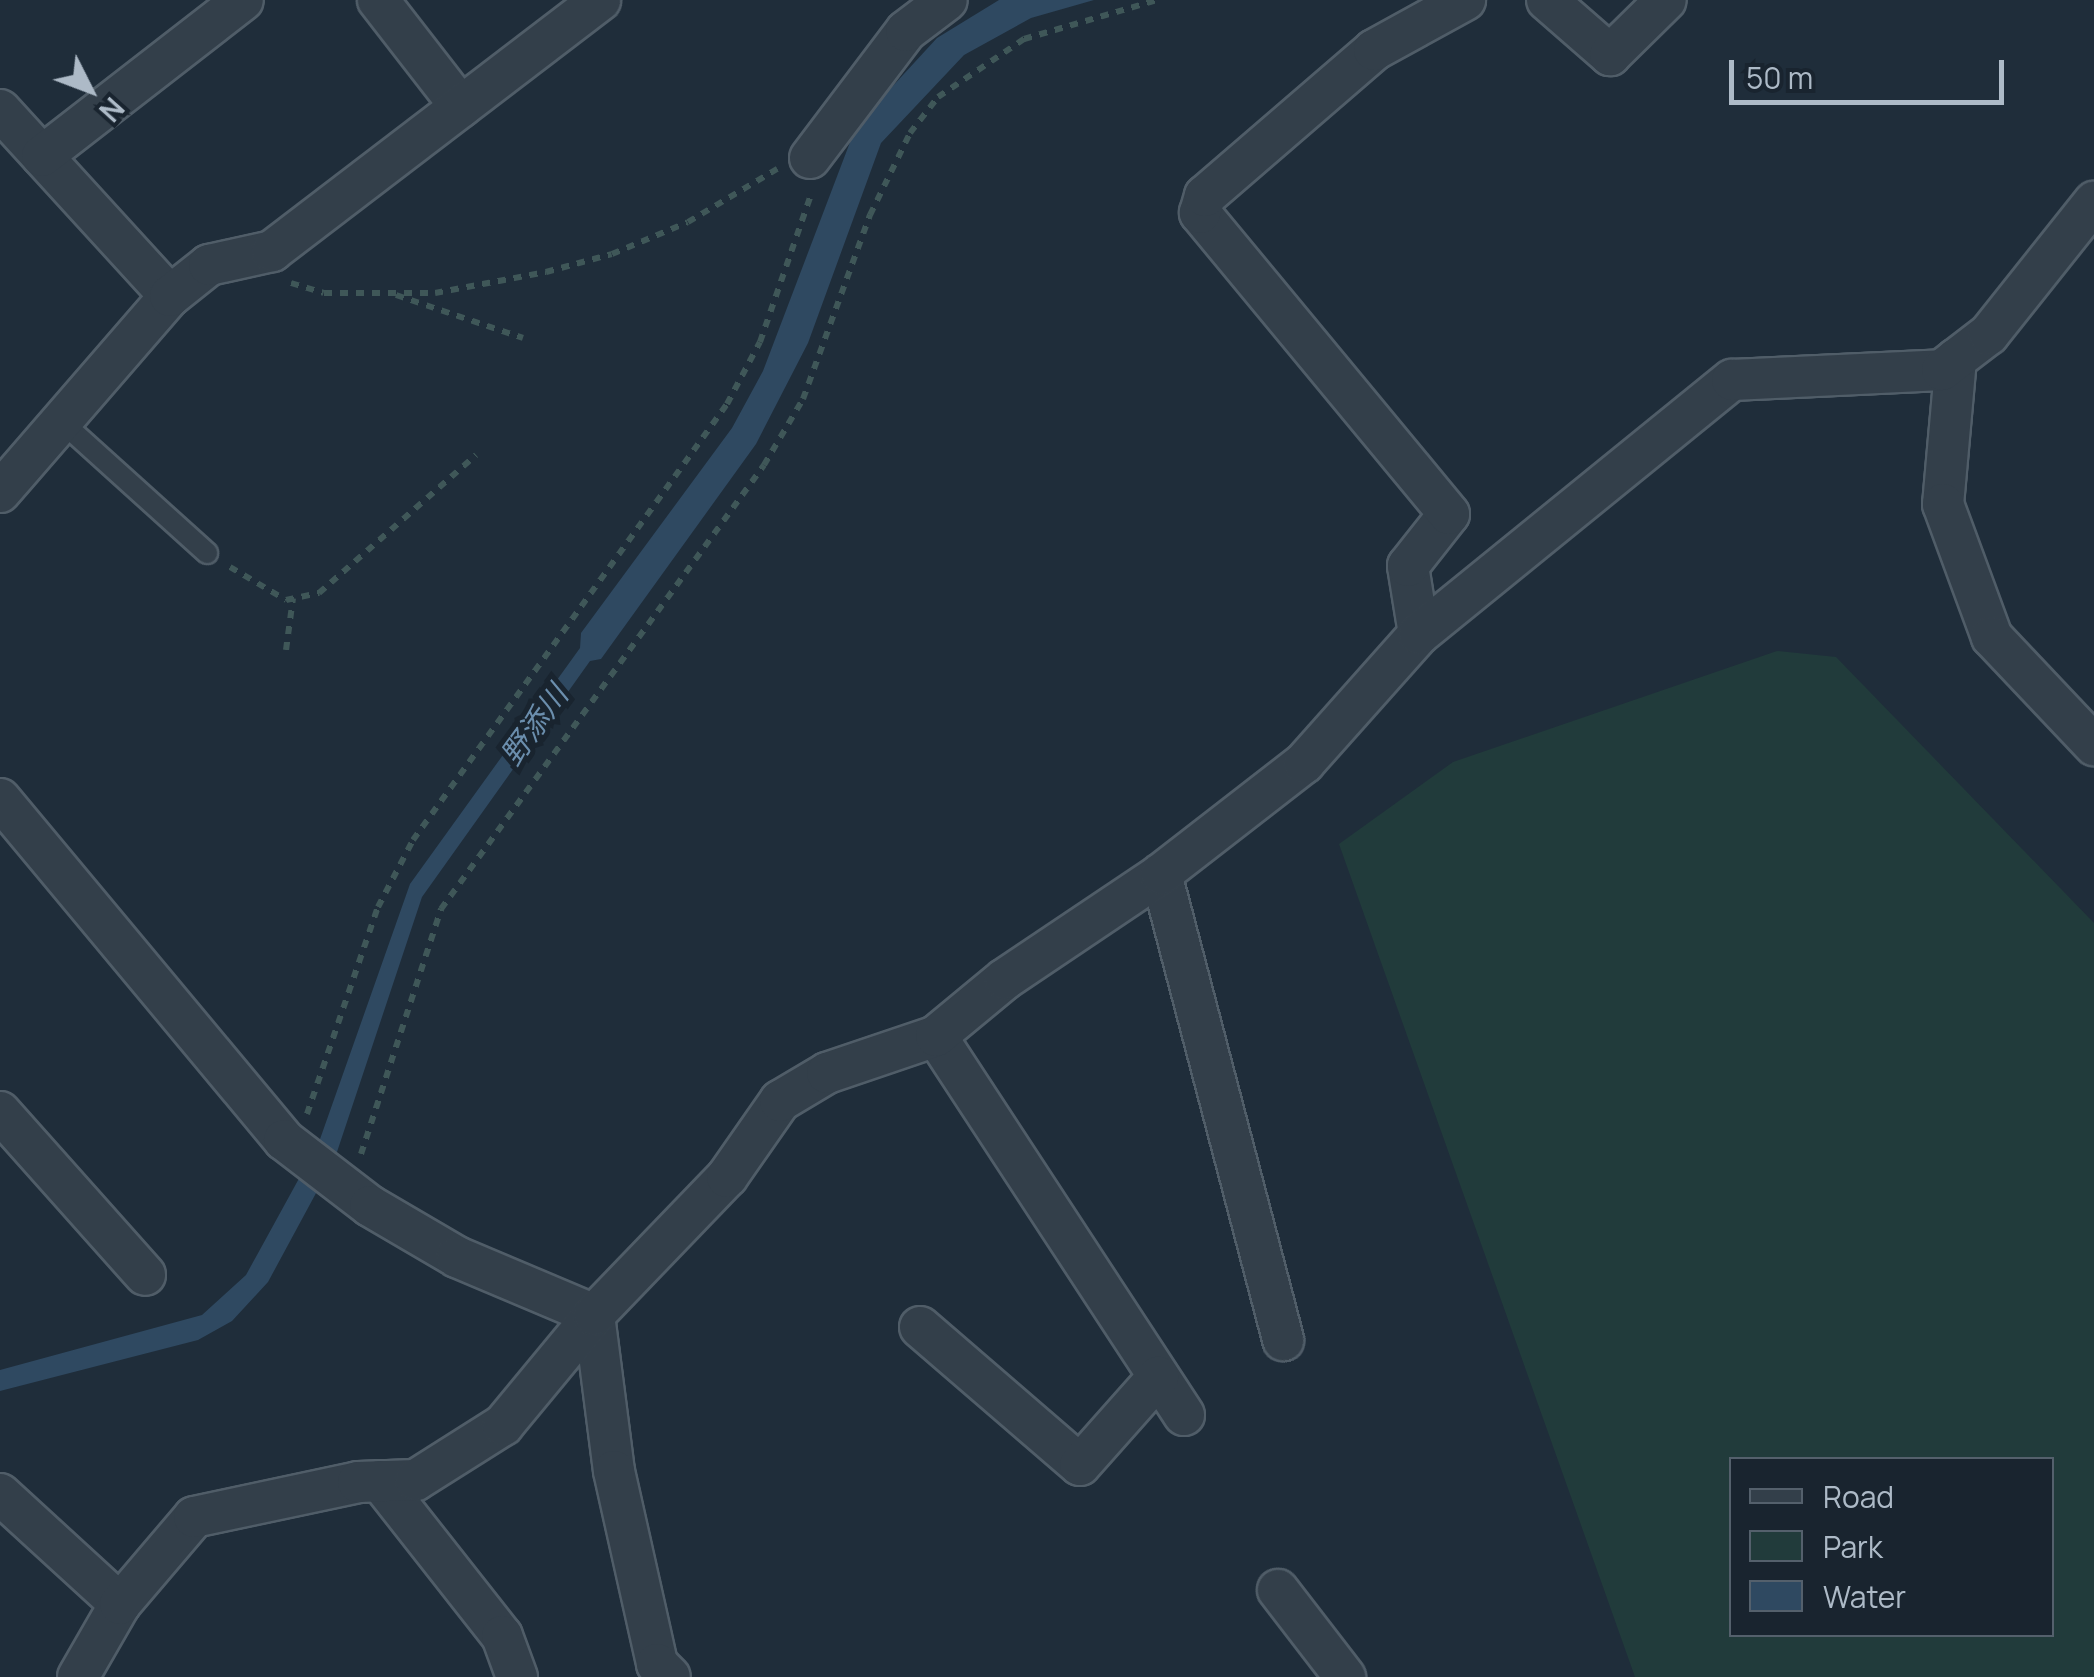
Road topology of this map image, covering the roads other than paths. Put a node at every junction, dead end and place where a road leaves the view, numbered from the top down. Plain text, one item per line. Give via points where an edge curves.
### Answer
1 (244, 0) edge
2 (378, 0) edge
3 (600, 0) edge
4 (948, 0) edge
5 (1465, 0) edge
6 (1547, 0) edge
7 (1666, 0) edge
8 (460, 107) junction
9 (0, 110) edge
10 (42, 156) junction
11 (810, 158) road end
12 (2094, 202) edge
13 (170, 296) junction
14 (1956, 360) junction
15 (61, 421) junction
16 (15, 447) edge
17 (0, 492) edge
18 (208, 553) road end
19 (1419, 634) junction
20 (2094, 745) edge
21 (0, 799) edge
22 (1161, 874) junction
23 (936, 1036) junction
24 (0, 1112) edge
25 (145, 1275) dead end
26 (594, 1315) junction
27 (920, 1326) dead end
28 (1284, 1340) dead end
29 (1158, 1376) junction
30 (1184, 1415) dead end
31 (380, 1481) junction
32 (0, 1494) edge
33 (1278, 1590) dead end
34 (120, 1604) junction
35 (78, 1677) edge
36 (517, 1677) edge
37 (670, 1677) edge
38 (1345, 1677) edge

1 - 10 street
2 - 8 street
3 - 8 street
4 - 11 street via 906,30
5 - 19 street via 1374,50 1205,196 1200,214 1449,514 1408,566
6 - 7 street via 1610,55
8 - 13 street via 272,251 208,265
9 - 10 street
10 - 13 street
12 - 14 street via 1989,334
13 - 15 street
14 - 19 street via 1942,370 1732,380
14 - 20 street via 1942,504 1992,637
15 - 16 street
15 - 18 lane
16 - 17 street
19 - 22 street via 1304,763
21 - 26 street via 296,1148 349,1190 458,1257
22 - 23 street via 1006,979
22 - 28 street
23 - 26 street via 826,1073 780,1101 727,1177
23 - 29 street
24 - 25 street
26 - 31 street via 504,1425 416,1480
26 - 37 street via 614,1471 657,1664
27 - 29 street via 1080,1464
29 - 30 street
31 - 34 street via 194,1517
31 - 36 street via 502,1636
32 - 34 street
33 - 38 street
34 - 35 street

